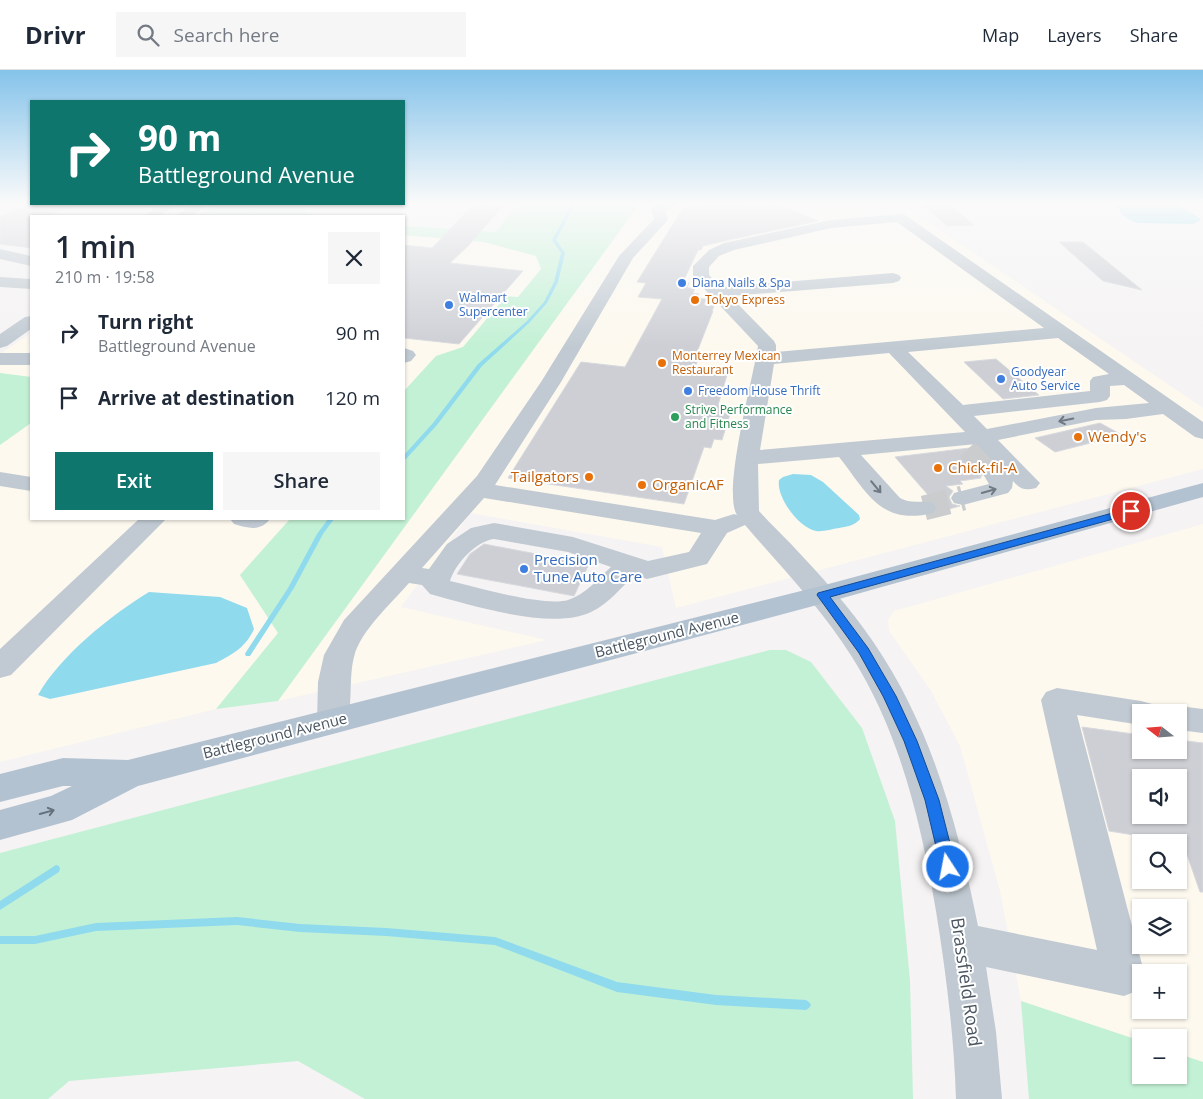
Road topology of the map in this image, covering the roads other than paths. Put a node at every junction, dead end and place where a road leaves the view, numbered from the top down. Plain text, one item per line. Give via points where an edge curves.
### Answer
1 (632, 251) edge
2 (718, 251) edge
3 (947, 251) edge
4 (0, 254) edge
5 (30, 261) edge
6 (893, 278) dead end
7 (0, 282) edge
8 (30, 284) edge
9 (717, 292) junction
10 (30, 322) edge
11 (1062, 332) junction
12 (0, 342) edge
13 (893, 347) junction
14 (30, 359) edge
15 (766, 359) junction
16 (0, 360) edge
17 (1128, 379) junction
18 (1167, 407) junction
19 (958, 412) junction
20 (1203, 432) edge
21 (970, 442) junction
22 (845, 449) junction
23 (748, 458) junction
24 (995, 474) dead end
25 (0, 478) edge
26 (1028, 483) dead end
27 (30, 484) edge
28 (479, 490) junction
29 (1203, 490) edge
30 (963, 498) tunnel mouth
31 (924, 508) tunnel mouth
32 (752, 516) junction
33 (152, 520) edge
34 (717, 528) junction
35 (629, 564) junction
36 (403, 573) junction
37 (436, 579) junction
38 (822, 595) junction
39 (0, 667) edge
40 (1132, 712) edge
41 (1188, 719) edge
42 (333, 721) junction
43 (1203, 721) edge
44 (129, 774) junction
45 (0, 788) edge
46 (0, 825) edge
47 (961, 942) junction
48 (979, 1099) edge

1 - 28 street via 551,382
2 - 9 street via 701,266 702,276
3 - 11 street
4 - 5 street
6 - 9 street
7 - 8 street
9 - 15 street via 767,344
10 - 12 street
11 - 13 street
11 - 17 street
13 - 15 street
13 - 19 street
14 - 16 street
15 - 23 street via 752,421
17 - 18 street
17 - 19 street via 1100,381 1100,396
18 - 20 street
18 -> 21 street via 1096,414
19 - 21 street
21 - 22 street
21 - 26 street
22 - 23 street
22 -> 31 street via 896,507
23 - 32 street via 745,480 747,511
30 -> 24 street via 1000,488 1001,480
25 - 27 street
28 - 34 street
28 - 36 street
29 - 38 main road, Battleground Avenue
32 - 34 street
32 - 38 street, Brassfield Road
33 - 39 street
34 - 35 street via 698,558 647,570
35 - 37 street via 573,546 494,531 480,533 456,550
35 - 37 street via 601,592 572,609 546,610 440,588
36 - 37 street
36 - 42 street via 354,627 339,655 334,682
38 - 42 main road, Battleground Avenue
38 - 47 street, Brassfield Road via 864,651 910,741 932,800
40 - 47 street via 1056,700 1124,976
41 - 43 street
42 - 44 main road, Battleground Avenue
44 - 45 main road, Battleground Avenue via 63,772
46 -> 44 main road, Battleground Avenue via 59,809
47 - 48 street, Brassfield Road via 972,1011

